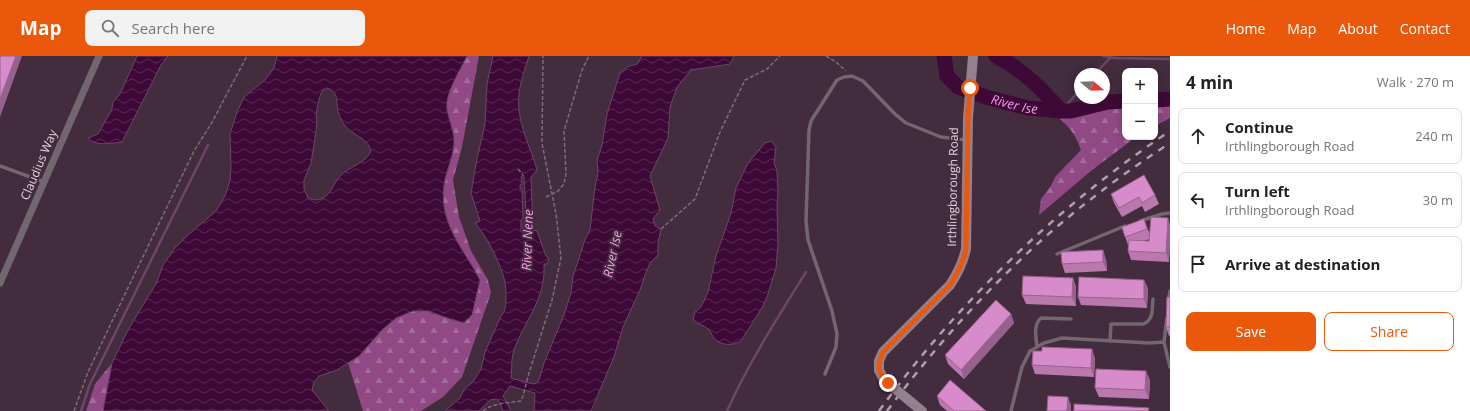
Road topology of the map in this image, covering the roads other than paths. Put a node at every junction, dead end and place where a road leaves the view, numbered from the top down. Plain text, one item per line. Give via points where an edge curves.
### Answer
1 (99, 56) edge
2 (973, 58) edge
3 (967, 140) junction
4 (0, 166) edge
5 (44, 182) junction
6 (1170, 213) edge
7 (1135, 223) edge
8 (1128, 225) edge
9 (1057, 254) dead end
10 (0, 283) edge
11 (1170, 291) edge
12 (1153, 299) dead end
13 (1168, 306) edge
14 (1167, 313) edge
15 (1071, 319) dead end
16 (1110, 341) junction
17 (1164, 342) junction
18 (1037, 347) junction
19 (1170, 367) edge
20 (825, 374) dead end
21 (922, 411) edge
22 (1011, 411) edge

1 - 5 street, Claudius Way
2 - 3 main road, Irthlingborough Road
3 - 20 lane via 941,137 906,123 863,81 852,76 838,80 811,121 808,130 808,240 832,311 837,334 836,347
3 - 21 main road, Irthlingborough Road, bridge via 964,260 950,285 883,352 879,361 879,370 883,378
4 - 5 lane
5 - 10 street, Claudius Way
6 - 7 lane
8 - 9 lane
11 - 13 lane
12 - 16 lane via 1152,315 1147,323 1112,324
14 - 17 lane
15 - 18 lane via 1041,318 1036,333
16 - 17 lane
16 - 18 lane via 1062,338
17 - 19 lane
18 - 22 lane via 1030,351 1022,367

